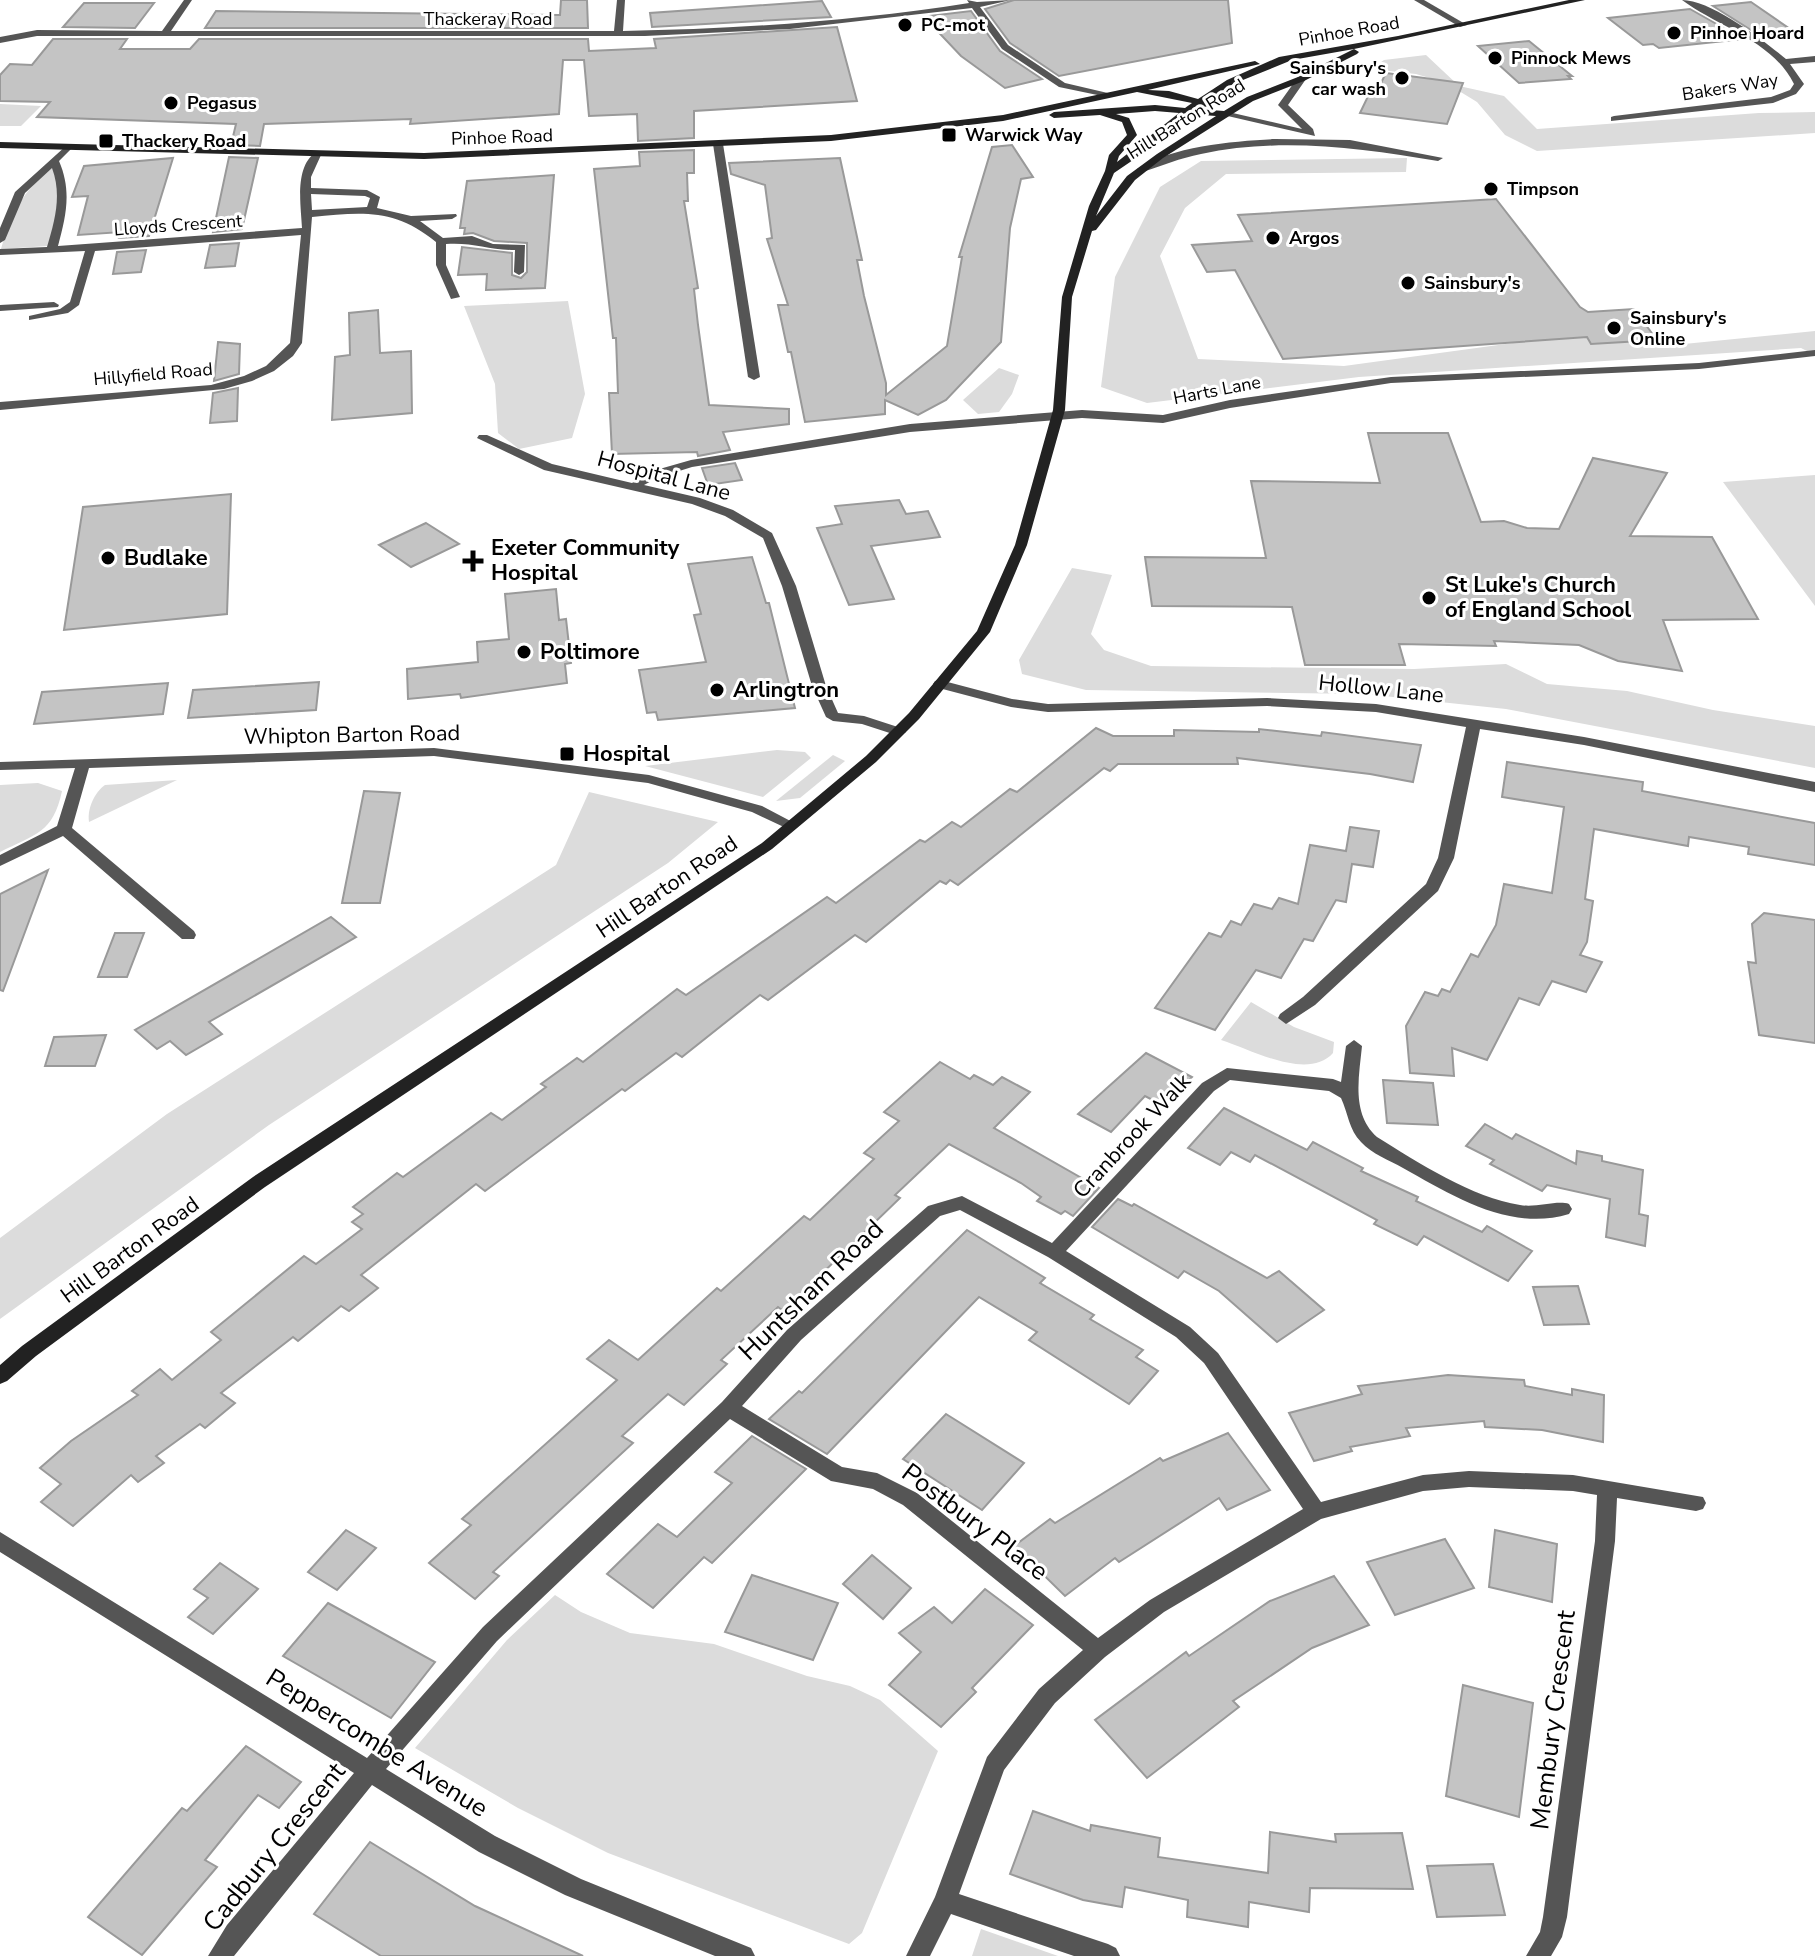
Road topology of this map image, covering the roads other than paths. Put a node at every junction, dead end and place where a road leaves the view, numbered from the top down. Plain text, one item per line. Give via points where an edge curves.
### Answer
1 (188, 0) edge
2 (621, 0) edge
3 (1007, 0) edge
4 (1418, 0) edge
5 (1581, 0) edge
6 (1686, 0) edge
7 (973, 3) edge
8 (1463, 25) junction
9 (165, 34) junction
10 (618, 34) junction
11 (0, 40) edge
12 (1370, 44) junction
13 (1289, 58) junction
14 (1815, 59) edge
15 (1784, 62) junction
16 (1301, 79) junction
17 (1062, 85) junction
18 (1122, 91) junction
19 (1107, 94) junction
20 (1202, 102) junction
21 (1066, 104) junction
22 (1187, 111) junction
23 (1087, 112) junction
24 (1224, 114) junction
25 (1003, 118) junction
26 (1614, 119) dead end
27 (1315, 135) junction
28 (718, 144) junction
29 (0, 145) edge
30 (1359, 145) junction
31 (67, 148) junction
32 (316, 155) junction
33 (1438, 158) dead end
34 (54, 161) junction
35 (1142, 169) junction
36 (1110, 171) junction
37 (305, 191) junction
38 (372, 207) junction
39 (306, 214) junction
40 (452, 216) dead end
41 (407, 218) junction
42 (307, 231) junction
43 (1088, 232) junction
44 (0, 240) edge
45 (441, 241) junction
46 (52, 248) junction
47 (91, 248) junction
48 (0, 252) edge
49 (519, 272) dead end
50 (455, 297) dead end
51 (75, 303) junction
52 (0, 308) edge
53 (33, 318) dead end
54 (1815, 353) edge
55 (754, 377) dead end
56 (0, 406) edge
57 (1058, 416) junction
58 (483, 438) dead end
59 (633, 487) junction
60 (940, 684) junction
61 (1474, 722) junction
62 (899, 732) junction
63 (83, 764) junction
64 (0, 766) edge
65 (1815, 787) edge
66 (791, 825) junction
67 (64, 829) junction
68 (0, 861) edge
69 (188, 935) dead end
70 (1286, 1018) dead end
71 (1354, 1046) dead end
72 (1348, 1094) junction
73 (1563, 1209) dead end
74 (1054, 1252) junction
75 (0, 1376) edge
76 (729, 1408) junction
77 (1607, 1487) junction
78 (1696, 1503) dead end
79 (1316, 1512) junction
80 (0, 1541) edge
81 (1098, 1650) junction
82 (370, 1773) junction
83 (945, 1901) junction
84 (220, 1956) edge
85 (743, 1956) edge
86 (918, 1956) edge
87 (1108, 1956) edge
88 (1538, 1956) edge

1 - 9 street
2 - 10 street
3 - 7 street, Thackeray Road
4 - 8 street
5 - 8 main road, Pinhoe Road
6 - 15 street, Bakers Way
7 - 10 street, Thackeray Road via 794,25
7 - 17 street via 1005,47
8 - 12 main road, Pinhoe Road
9 - 10 street, Thackeray Road
9 - 11 street, Thackeray Road via 37,33
12 - 13 main road, Pinhoe Road
12 - 16 main road, Hill Barton Road
13 - 18 main road, Pinhoe Road
13 - 20 main road, Hill Barton Road via 1230,82
14 - 15 street
15 - 26 street, Bakers Way via 1799,84 1784,96
16 - 24 main road, Hill Barton Road
16 - 27 street via 1283,105
17 - 19 street
17 - 21 street
18 - 19 main road, Pinhoe Road
18 - 20 main road, Pinhoe Road
19 - 21 main road, Pinhoe Road
20 - 22 main road, Hill Barton Road
20 - 24 main road, Pinhoe Road
21 - 25 main road, Pinhoe Road
22 - 23 main road, Pinhoe Road
22 - 24 main road, Pinhoe Road
22 - 36 main road, Hill Barton Road
23 - 25 main road, Pinhoe Road
23 - 36 main road, Pinhoe Road via 1119,117 1131,129
24 - 27 street
24 - 35 main road, Hill Barton Road
25 - 28 main road, Pinhoe Road via 879,134
27 - 30 street
28 - 32 main road, Pinhoe Road
28 - 55 street
29 - 31 main road, Pinhoe Road
30 - 33 street
30 - 35 street via 1260,140 1174,156
31 - 32 main road, Pinhoe Road
31 - 34 street
32 - 37 street, Hillyfield Road
34 - 44 street via 20,192
34 - 46 street via 64,181
35 - 43 main road, Hill Barton Road
36 - 43 main road, Hill Barton Road
37 - 38 street via 367,193 375,197
37 - 39 street, Hillyfield Road
38 - 39 street
38 - 41 street
39 - 42 street, Hillyfield Road
40 - 41 street
41 - 45 street via 428,227
42 - 47 street, Lloyds Crescent
42 - 56 street, Hillyfield Road via 296,343 270,370 211,388
43 - 57 main road, Hill Barton Road via 1067,297
45 - 49 street via 472,239 492,247 521,247
45 - 50 street via 441,265
46 - 47 street, Lloyds Crescent
46 - 48 street, Lloyds Crescent
47 - 51 street
51 - 52 street
51 - 53 street
54 - 57 street, Harts Lane via 1699,366 1391,380 1163,419
57 - 59 street, Harts Lane via 836,438 691,464
57 - 60 main road, Hill Barton Road via 1021,545 983,632
58 - 59 street, Hospital Lane via 548,467
59 - 62 street, Hospital Lane via 718,509 768,536 833,717
60 - 61 street, Hollow Lane via 1048,708 1322,703
60 - 62 main road, Hill Barton Road
61 - 65 street, Hollow Lane
61 - 70 street via 1446,858 1433,887
62 - 66 main road, Hill Barton Road
63 - 64 street, Whipton Barton Road
63 - 66 street, Whipton Barton Road via 434,752 649,779 757,809
63 - 67 street
66 - 75 main road, Hill Barton Road via 767,846 259,1182
67 - 68 street
67 - 69 street
71 - 72 street
72 - 73 street via 1359,1131 1381,1148 1490,1206 1534,1215
72 - 74 street, Cranbrook Walk via 1318,1082 1227,1074 1208,1087
74 - 76 street, Huntsham Road via 962,1203 934,1211 794,1335
74 - 79 street, Huntsham Road via 1183,1332 1211,1358
76 - 81 street, Postbury Place via 838,1475 877,1481 910,1499
76 - 82 street, Huntsham Road via 490,1634
77 - 78 street
77 - 79 street via 1469,1479 1423,1483
77 - 88 street, Membury Crescent via 1605,1541 1555,1917
79 - 81 street via 1157,1606
80 - 82 street, Peppercombe Avenue
81 - 83 street via 1047,1696 995,1764
82 - 84 street, Cadbury Crescent
82 - 85 street, Peppercombe Avenue via 487,1844 573,1887
83 - 86 street
83 - 87 street

